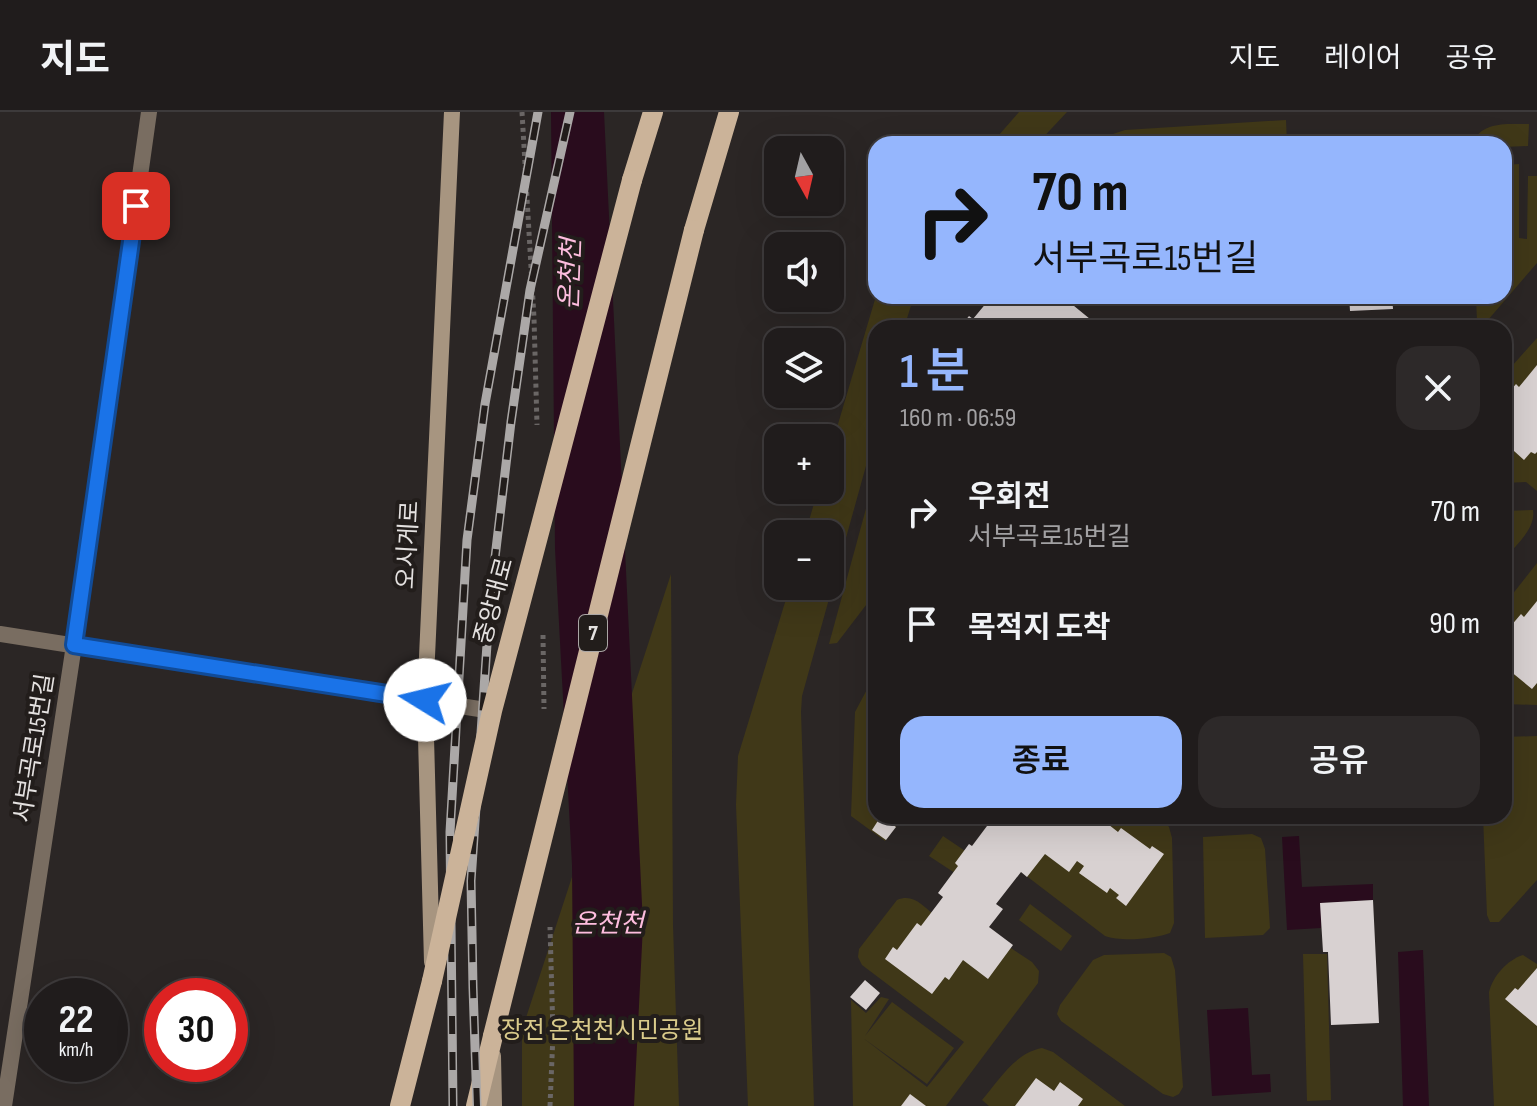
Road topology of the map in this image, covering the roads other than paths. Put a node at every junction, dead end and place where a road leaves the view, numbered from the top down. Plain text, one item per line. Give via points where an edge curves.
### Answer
1 (149, 112) edge
2 (452, 112) edge
3 (653, 112) edge
4 (729, 112) edge
5 (0, 634) edge
6 (74, 645) junction
7 (425, 700) junction
8 (492, 711) junction
9 (432, 981) junction
10 (493, 1036) junction
11 (4, 1106) edge
12 (400, 1106) edge
13 (476, 1106) edge
14 (494, 1106) edge

1 - 6 street, 서부곡로15번길
2 - 7 main road, 오시게로
3 - 8 main road, 중앙대로, bridge
4 - 10 main road, 7, bridge via 694,230
5 - 6 street
6 - 7 street
6 - 11 street, 서부곡로15번길
7 - 8 street
7 - 9 main road, 오시게로
8 - 9 main road, 중앙대로, bridge
9 - 12 main road, 중앙대로
10 - 13 main road, 7
10 - 14 main road

